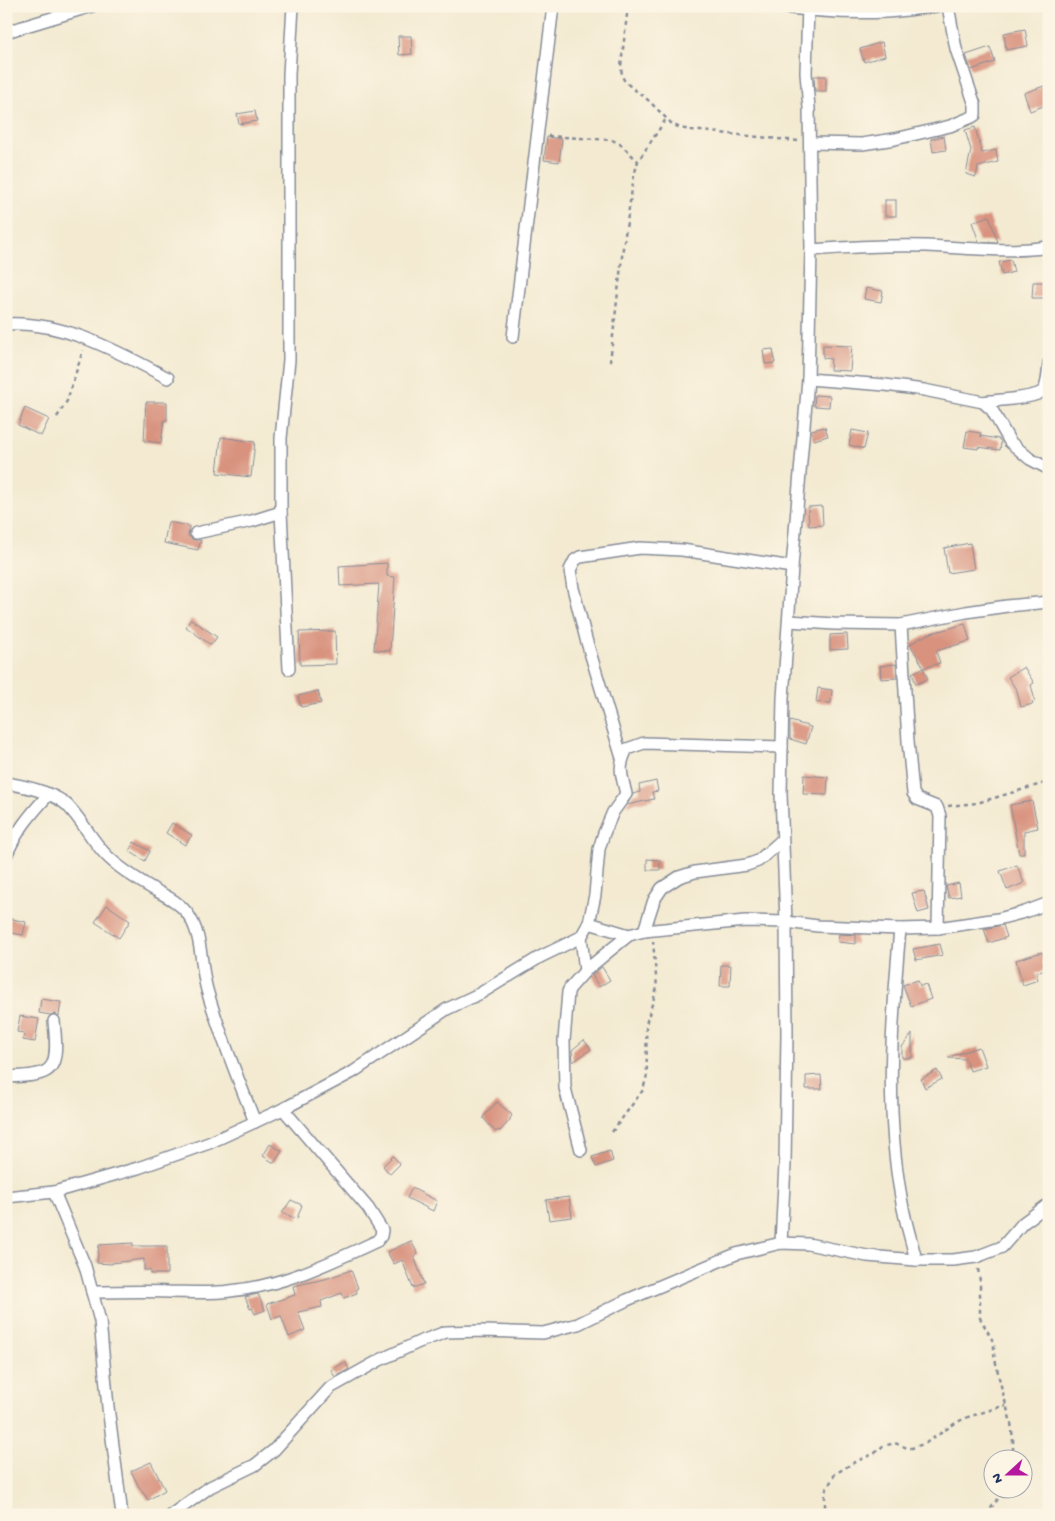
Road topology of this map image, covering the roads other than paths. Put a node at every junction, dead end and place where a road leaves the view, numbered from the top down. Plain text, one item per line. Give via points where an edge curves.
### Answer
1 (92, 6) edge
2 (293, 6) edge
3 (553, 6) edge
4 (774, 6) edge
5 (936, 6) edge
6 (948, 6) edge
7 (807, 9) edge
8 (6, 32) edge
9 (810, 143) junction
10 (1049, 247) edge
11 (811, 250) junction
12 (6, 324) edge
13 (513, 337) dead end
14 (1049, 363) edge
15 (168, 378) dead end
16 (808, 379) junction
17 (982, 402) junction
18 (1049, 468) edge
19 (281, 512) junction
20 (196, 533) dead end
21 (792, 567) junction
22 (1049, 602) edge
23 (789, 621) junction
24 (901, 625) junction
25 (289, 669) dead end
26 (782, 747) junction
27 (622, 758) junction
28 (6, 783) edge
29 (48, 795) junction
30 (782, 840) junction
31 (6, 856) edge
32 (1049, 903) edge
33 (786, 922) junction
34 (590, 923) junction
35 (938, 928) junction
36 (648, 930) junction
37 (900, 930) junction
38 (630, 935) junction
39 (581, 937) junction
40 (585, 971) junction
41 (54, 1021) dead end
42 (6, 1077) edge
43 (283, 1109) junction
44 (255, 1122) junction
45 (581, 1150) dead end
46 (54, 1192) junction
47 (6, 1197) edge
48 (1049, 1204) edge
49 (780, 1243) junction
50 (916, 1260) junction
51 (92, 1292) junction
52 (122, 1515) edge
53 (171, 1515) edge

1 - 8 street
2 - 19 street via 289,74 289,360 282,438
3 - 13 street
4 - 7 street
5 - 7 street via 886,12
6 - 9 street via 956,49 975,105 975,115 950,126 895,139 862,144
7 - 9 street
9 - 11 street
10 - 11 street via 997,251 879,245
11 - 16 street
12 - 15 street via 54,328 86,338
14 - 17 street via 1044,390 1040,394
16 - 17 street via 924,390
16 - 21 street
17 - 18 street via 992,410 1010,442 1030,459
19 - 20 street
19 - 25 street
21 - 23 street
21 - 27 street via 682,550 640,548 575,560 570,570 573,588
22 - 24 street via 966,612
23 - 24 street
23 - 26 street
24 - 35 street via 913,793 917,799 937,807 940,816
26 - 27 street via 644,743 627,749
26 - 30 street
27 - 34 street via 620,771 626,794 613,812 599,849
28 - 29 street
29 - 31 street via 13,839
29 - 44 street via 66,805 107,856 127,873 180,904 189,915 199,944 206,989
30 - 33 street
30 - 36 street via 767,855 747,865 695,872 662,888 654,900
32 - 35 street via 998,919
33 - 36 street via 745,921
33 - 37 street
33 - 49 street via 785,1164
34 - 38 street
34 - 39 street
35 - 37 street
36 - 38 street
37 - 50 street via 893,1001 893,1136 900,1197
38 - 40 street
39 - 40 street
39 - 43 street via 447,1009 353,1072
40 - 45 street via 568,992 564,1041 565,1088
41 - 42 street via 56,1045 52,1066 37,1074
43 - 44 street
43 - 51 street via 368,1208 382,1230 377,1241 293,1278 261,1286 206,1294
44 - 46 street via 175,1156
46 - 47 street
46 - 51 street
48 - 50 street via 1023,1223 1002,1247 976,1257
49 - 50 street
49 - 53 street via 736,1254 578,1324 543,1333 446,1332 419,1342 330,1388 274,1450 256,1465 210,1487
51 - 52 street via 100,1321

